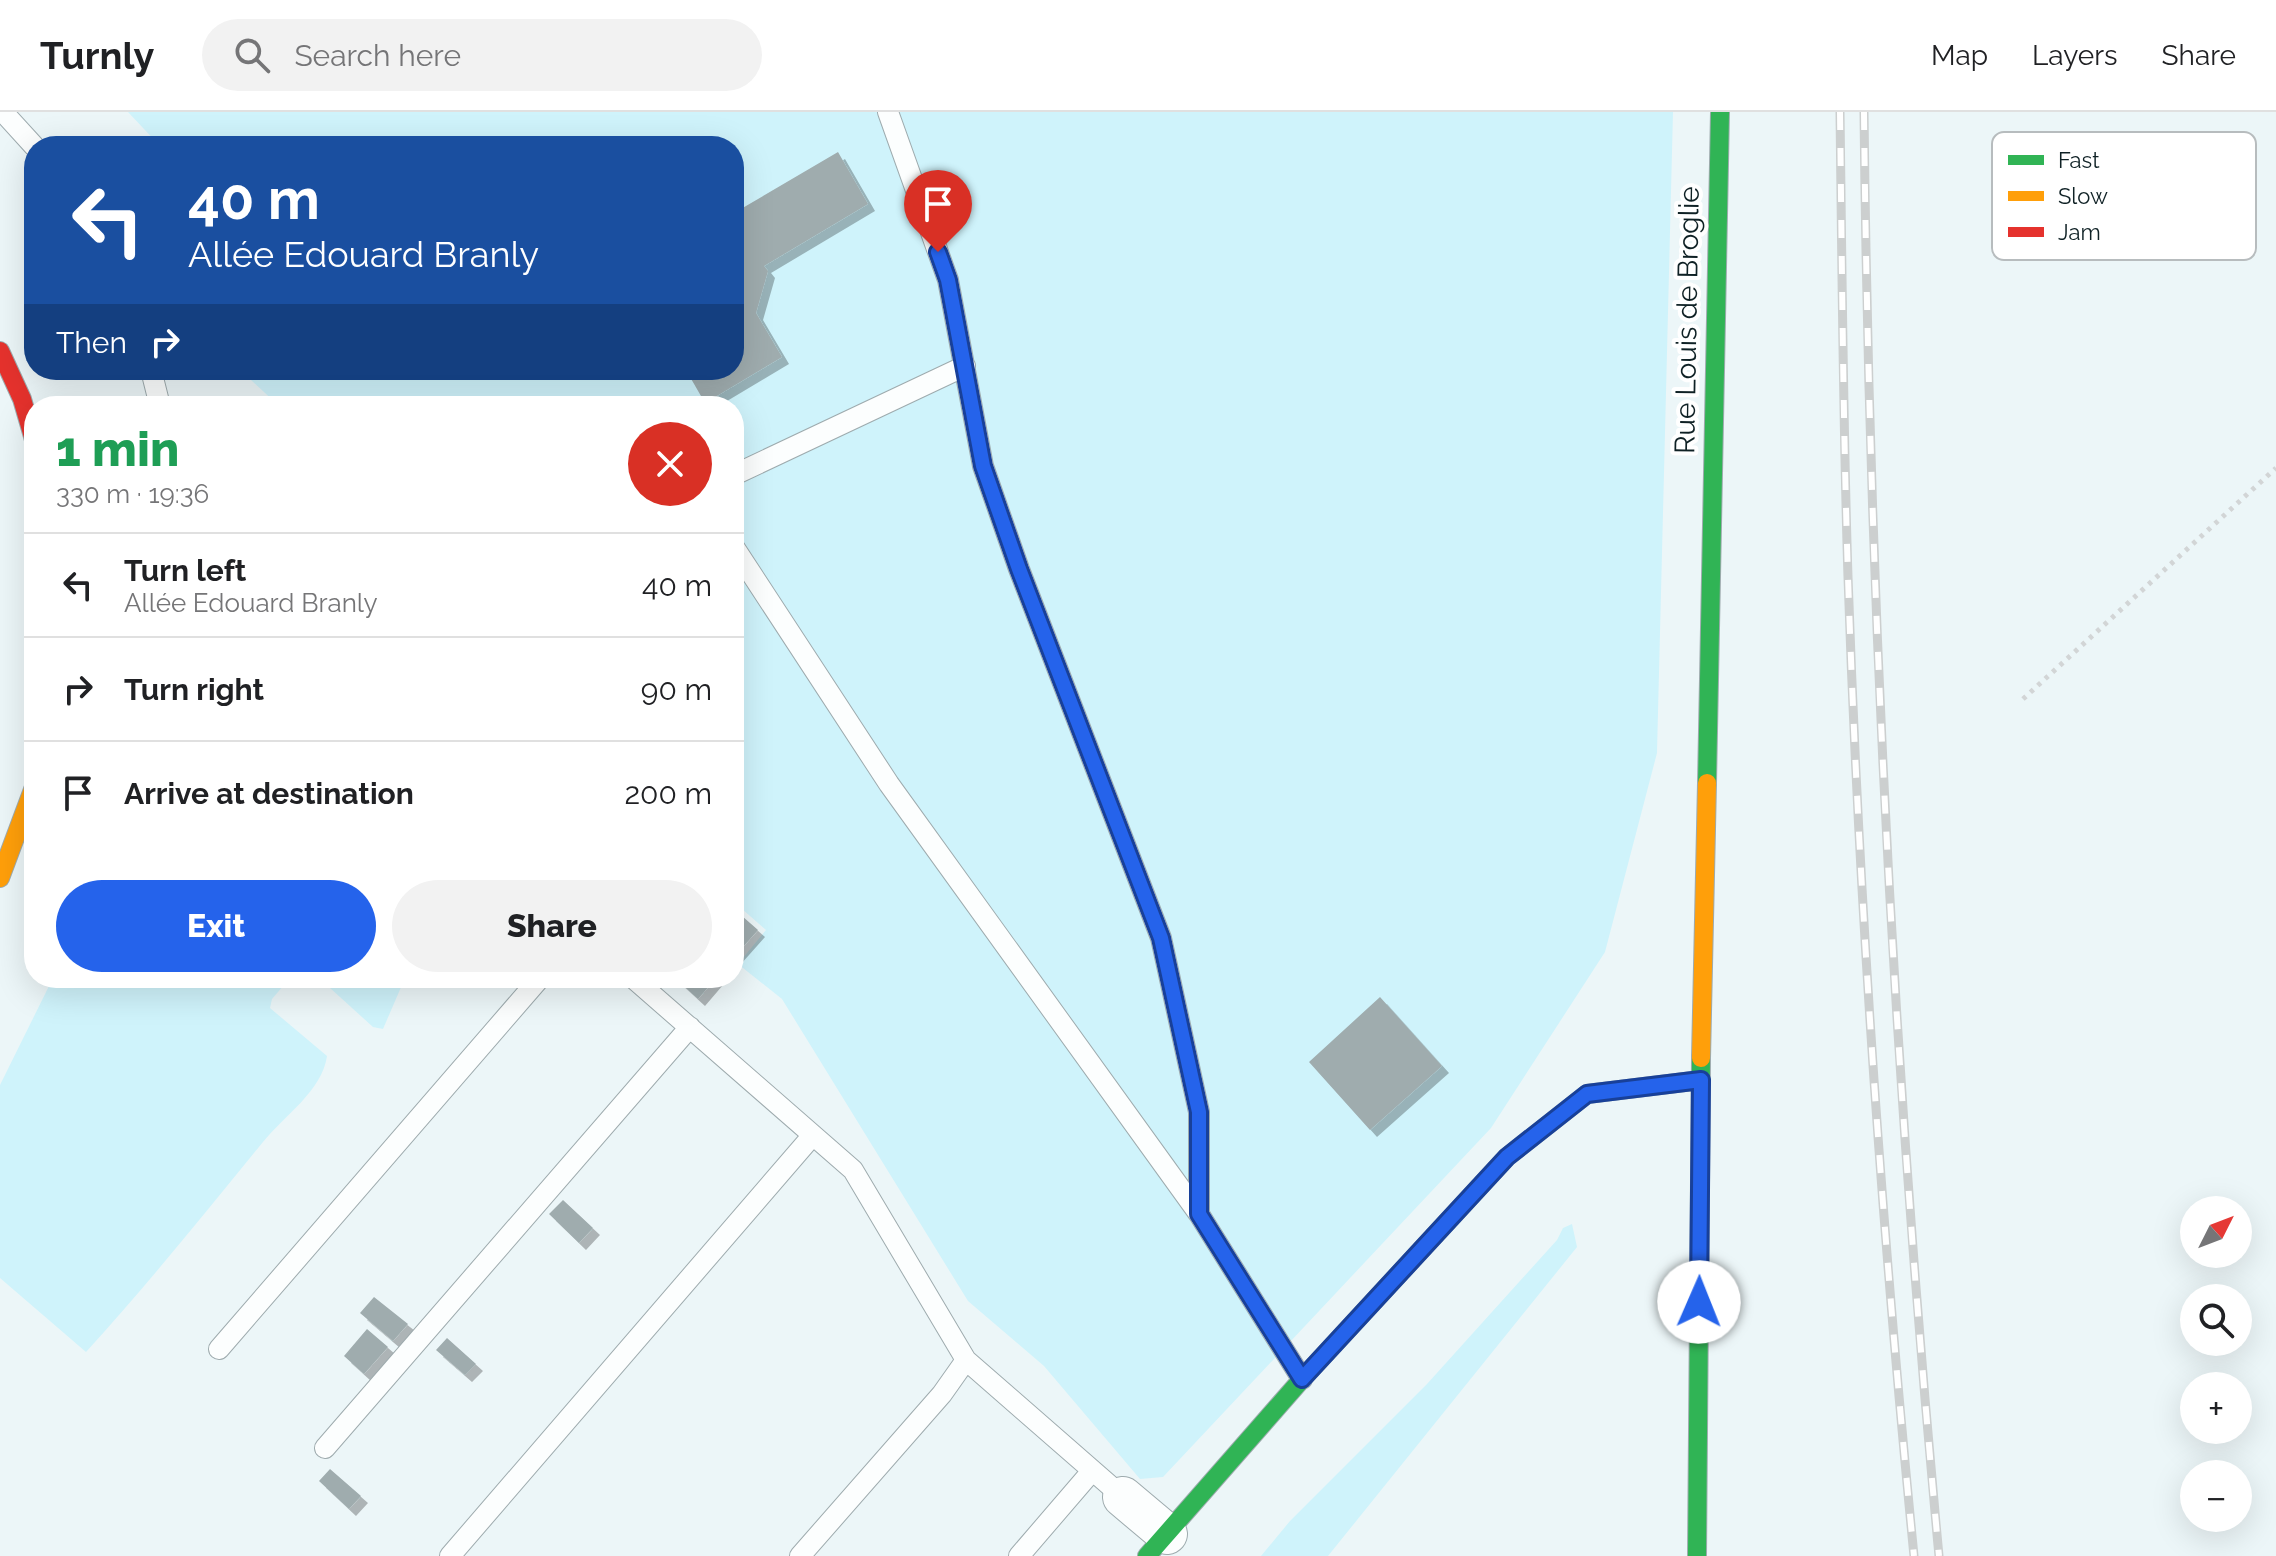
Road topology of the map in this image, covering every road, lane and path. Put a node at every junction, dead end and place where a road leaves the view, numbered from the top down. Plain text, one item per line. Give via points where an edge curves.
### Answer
1 (3, 112) edge
2 (888, 112) edge
3 (1720, 112) edge
4 (25, 136) edge
5 (0, 351) edge
6 (965, 366) junction
7 (24, 406) edge
8 (2276, 468) edge
9 (744, 470) edge
10 (744, 562) edge
11 (2023, 699) dead end
12 (24, 819) edge
13 (0, 878) edge
14 (531, 988) edge
15 (645, 988) edge
16 (690, 1027) junction
17 (1701, 1080) junction
18 (813, 1135) junction
19 (1199, 1214) junction
20 (219, 1349) dead end
21 (966, 1360) junction
22 (1302, 1379) junction
23 (325, 1448) dead end
24 (1092, 1471) junction
25 (1123, 1497) joint
26 (1157, 1545) edge
27 (450, 1556) edge
28 (800, 1556) edge
29 (1019, 1556) edge
30 (1697, 1556) edge

1 - 4 lane
2 - 6 lane via 948,280
3 - 17 main road, Rue Louis de Broglie
5 - 7 main road
6 - 9 lane
6 - 19 lane via 983,466 1013,554 1161,938 1199,1112
8 - 11 path
10 - 19 lane via 889,784
12 - 13 main road
14 - 20 lane
15 - 16 lane
16 - 18 lane
16 - 23 lane
17 - 22 main road via 1587,1094 1507,1157
17 - 30 main road, Rue Louis de Broglie
18 - 21 lane via 853,1170
18 - 27 lane
19 - 22 lane
21 - 24 lane
21 - 28 lane
22 - 26 main road
24 - 25 lane
24 - 29 lane
25 - 26 street

